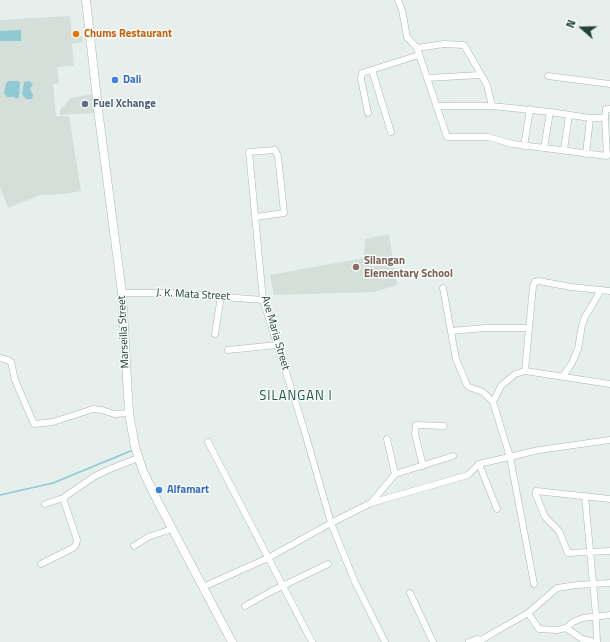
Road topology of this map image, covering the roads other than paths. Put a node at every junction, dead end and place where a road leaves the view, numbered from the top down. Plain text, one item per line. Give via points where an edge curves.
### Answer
1 (86, 0) edge
2 (398, 0) edge
3 (417, 48) junction
4 (419, 55) junction
5 (372, 70) junction
6 (480, 75) junction
7 (548, 76) dead end
8 (427, 78) junction
9 (610, 84) edge
10 (436, 106) junction
11 (492, 106) junction
12 (530, 109) junction
13 (610, 109) edge
14 (550, 112) junction
15 (368, 113) dead end
16 (569, 115) junction
17 (590, 118) junction
18 (605, 118) junction
19 (391, 132) dead end
20 (524, 146) junction
21 (544, 148) junction
22 (564, 150) junction
23 (586, 154) junction
24 (256, 217) junction
25 (443, 288) dead end
26 (601, 290) junction
27 (610, 291) edge
28 (122, 293) junction
29 (221, 296) junction
30 (263, 300) junction
31 (529, 328) junction
32 (451, 331) junction
33 (215, 334) dead end
34 (277, 345) junction
35 (228, 350) dead end
36 (0, 358) edge
37 (525, 371) junction
38 (563, 376) junction
39 (610, 384) edge
40 (493, 402) junction
41 (129, 413) junction
42 (444, 426) dead end
43 (387, 439) dead end
44 (610, 440) edge
45 (208, 442) dead end
46 (453, 456) dead end
47 (510, 457) junction
48 (138, 458) junction
49 (479, 464) junction
50 (423, 466) junction
51 (395, 474) junction
52 (585, 496) junction
53 (63, 498) junction
54 (610, 499) edge
55 (370, 503) junction
56 (45, 504) dead end
57 (498, 509) dead end
58 (331, 523) junction
59 (172, 529) junction
60 (134, 546) dead end
61 (610, 551) edge
62 (590, 553) junction
63 (268, 558) junction
64 (41, 564) dead end
65 (328, 564) dead end
66 (610, 583) edge
67 (534, 584) dead end
68 (593, 584) junction
69 (203, 587) junction
70 (283, 587) junction
71 (410, 593) dead end
72 (245, 606) dead end
73 (528, 612) junction
74 (610, 615) edge
75 (596, 616) junction
76 (566, 628) junction
77 (480, 641) edge
78 (232, 642) edge
79 (312, 642) edge
80 (385, 642) edge
81 (433, 642) edge
82 (469, 642) edge
83 (596, 642) edge

1 - 28 main road, Marseilla Street
2 - 3 street via 407,37
3 - 4 street
3 - 6 street via 444,44 464,45
4 - 5 street
4 - 8 street
5 - 15 street via 361,75
5 - 19 street
6 - 8 street
6 - 11 street via 487,86
7 - 9 street
8 - 10 street
10 - 11 street
10 - 20 street via 447,137 488,137
11 - 12 street
12 - 14 street
12 - 20 street
13 - 18 street via 606,109
14 - 16 street
14 - 21 street
16 - 17 street
16 - 22 street
17 - 18 street
17 - 23 street
18 - 23 street via 607,156
20 - 21 street
21 - 22 street
22 - 23 street
24 - 24 street, Ave Maria Street via 249,152 275,150 278,156 284,213
24 - 30 street, Ave Maria Street
25 - 32 street
26 - 27 street
26 - 31 street via 537,281 533,286
26 - 38 street via 585,317 578,349 572,364
28 - 29 street, J. K. Mata Street
28 - 41 main road, Marseilla Street
29 - 30 street, J. K. Mata Street
29 - 33 street
30 - 34 street, Ave Maria Street
31 - 32 street
31 - 37 street
32 - 40 street via 456,359 467,385 483,392
34 - 35 street
34 - 58 street, Ave Maria Street
36 - 41 street via 11,362 15,380 34,424 53,422 93,409 114,414
37 - 38 street
37 - 40 street via 515,374 501,386
38 - 39 street
40 - 47 street
41 - 48 main road, Marseilla Street
42 - 50 street via 416,425 415,434
43 - 51 street
44 - 47 street via 539,450
45 - 63 street
46 - 50 street
47 - 49 street
47 - 67 street
48 - 53 street via 95,476
48 - 59 main road, Marseilla Street
49 - 55 street via 468,475
49 - 57 street
50 - 51 street
51 - 55 street
52 - 54 street
52 - 62 street
52 - 62 street via 536,491 545,517 559,531 568,553
53 - 56 street
53 - 64 street via 77,540 76,545
55 - 58 street
58 - 63 street
58 - 80 street, Ave Maria Street via 355,582
59 - 60 street via 148,537
59 - 69 main road, Marseilla Street
61 - 62 street
62 - 68 street
63 - 69 street
63 - 70 street
65 - 70 street
66 - 68 street
68 - 73 street via 557,588
68 - 75 street
69 - 78 main road, Marseilla Street
70 - 72 street
70 - 79 street
71 - 81 street
73 - 76 street via 539,629
73 - 77 street
74 - 75 street
75 - 76 street via 572,622
75 - 83 street
76 - 83 street via 582,640
77 - 82 street via 477,638

